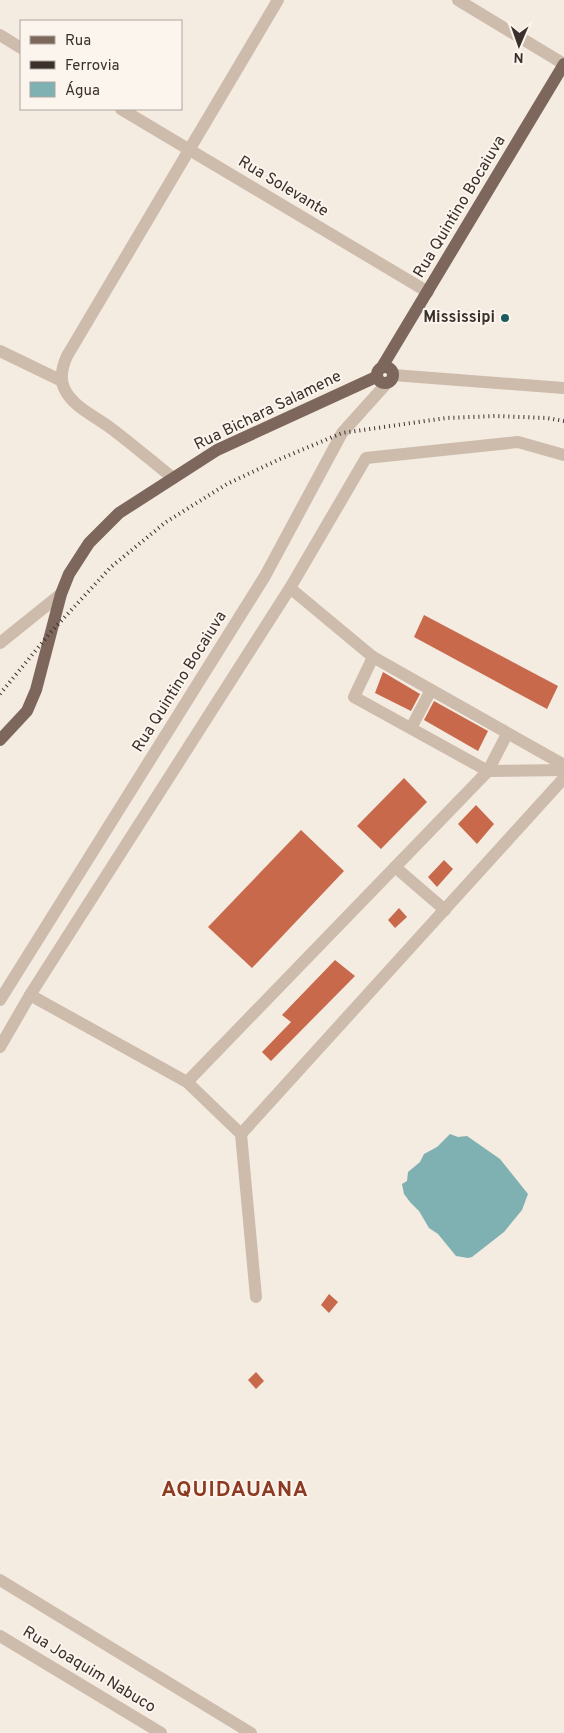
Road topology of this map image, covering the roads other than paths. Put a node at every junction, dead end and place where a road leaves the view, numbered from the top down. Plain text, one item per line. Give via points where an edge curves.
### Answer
1 (278, 0) edge
2 (458, 0) edge
3 (0, 35) edge
4 (20, 47) edge
5 (564, 64) edge
6 (124, 110) edge
7 (188, 149) junction
8 (428, 292) junction
9 (0, 351) edge
10 (385, 375) junction
11 (62, 381) junction
12 (564, 388) edge
13 (564, 455) edge
14 (173, 478) junction
15 (290, 588) junction
16 (61, 594) junction
17 (0, 643) edge
18 (373, 657) junction
19 (431, 690) junction
20 (411, 728) junction
21 (507, 734) junction
22 (0, 740) edge
23 (564, 765) edge
24 (488, 770) junction
25 (564, 770) edge
26 (564, 778) edge
27 (395, 867) junction
28 (446, 910) junction
29 (30, 995) junction
30 (1, 997) edge
31 (0, 1047) edge
32 (187, 1082) junction
33 (241, 1134) junction
34 (256, 1297) dead end
35 (0, 1580) edge
36 (0, 1636) edge
37 (161, 1733) edge
38 (252, 1733) edge

1 - 7 street
2 - 5 street
3 - 4 street
5 - 8 main road, Rua Quintino Bocaiuva
6 - 7 street, Rua Solevante
7 - 8 street, Rua Solevante
7 - 11 street via 67,356 62,367
8 - 10 main road, Rua Quintino Bocaiuva
9 - 11 street
10 - 12 street, Rua Bichara Salamene
10 - 14 main road, Rua Bichara Salamene via 217,450
10 - 30 street, Rua Quintino Bocaiuva via 342,433 265,576
11 - 14 street via 67,394 78,405
13 - 15 street via 518,442 366,458
14 - 16 main road, Rua Bichara Salamene via 119,513 89,543
15 - 18 street
15 - 29 street
16 - 17 street
16 - 22 main road, Rua Bichara Salamene via 36,690 27,710
18 - 19 street
18 - 20 street via 354,697
19 - 20 street
19 - 21 street
20 - 24 street
21 - 23 street
21 - 24 street
24 - 25 street
24 - 27 street
26 - 28 street
27 - 28 street
27 - 32 street
28 - 33 street
29 - 31 street
29 - 32 street
32 - 33 street
33 - 34 street
35 - 38 street
36 - 37 street, Rua Joaquim Nabuco

